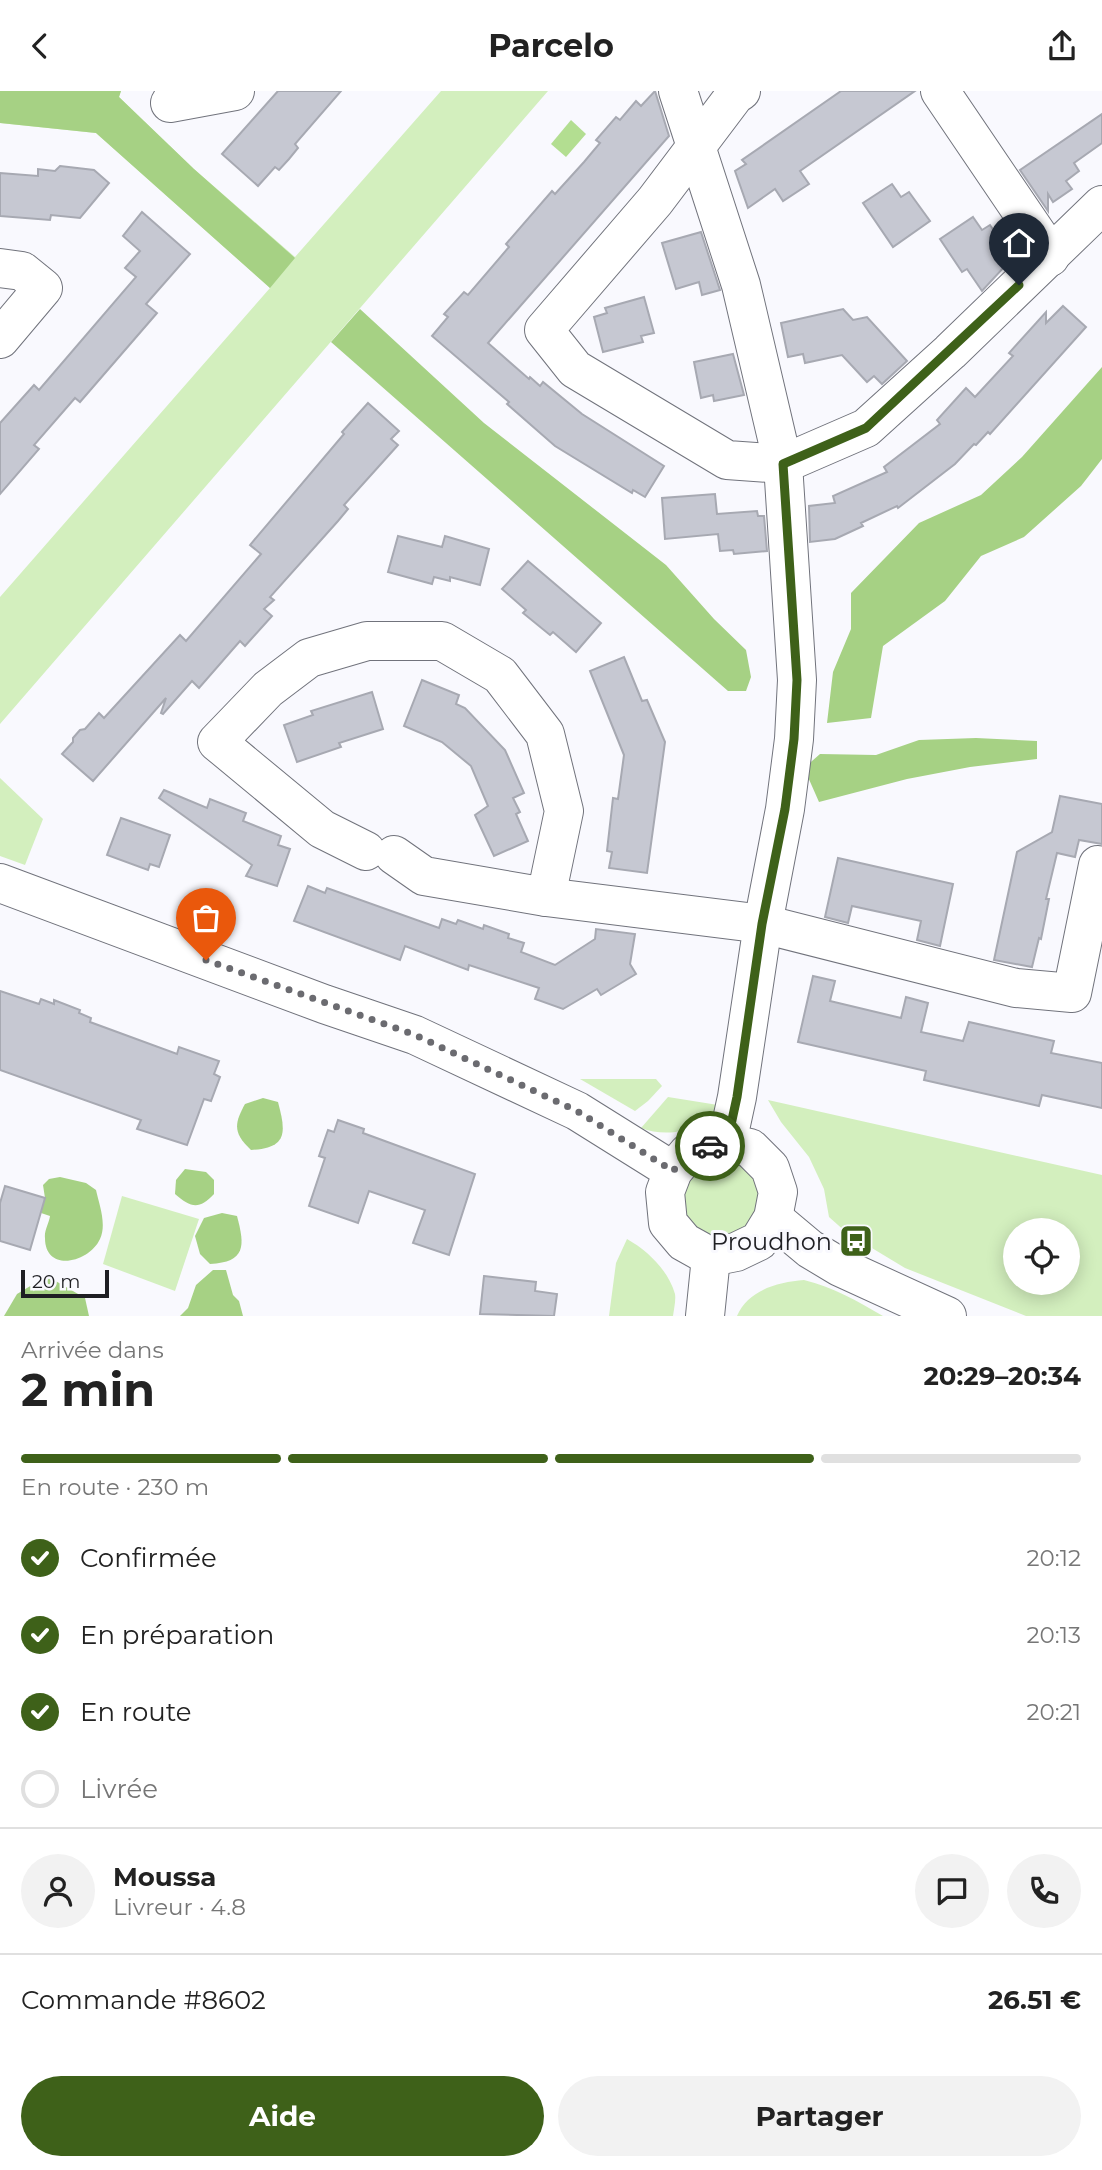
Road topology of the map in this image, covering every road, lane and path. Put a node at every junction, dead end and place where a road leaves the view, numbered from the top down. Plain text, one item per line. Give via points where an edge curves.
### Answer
1 (235, 91) edge
2 (678, 91) edge
3 (741, 91) edge
4 (940, 91) edge
5 (170, 103) dead end
6 (696, 146) junction
7 (1102, 205) edge
8 (1050, 257) junction
9 (0, 268) edge
10 (0, 339) edge
11 (783, 464) junction
12 (1098, 865) dead end
13 (0, 883) edge
14 (546, 897) junction
15 (762, 924) junction
16 (727, 1143) junction
17 (673, 1171) junction
18 (773, 1218) junction
19 (711, 1257) junction
20 (705, 1316) edge
21 (947, 1316) edge

1 - 5 street
2 - 6 street
3 - 6 street
4 - 8 street
6 - 11 street via 741,285
6 - 11 street via 544,330 575,369 727,460
7 - 8 street
8 - 11 street via 866,428
9 - 10 street via 22,271 43,288
11 - 15 street via 797,680 785,809
12 - 15 street via 1072,993 1016,988
13 - 17 street via 415,1035 577,1111
14 - 14 street via 564,811 545,734 500,675 443,641 367,641 309,658 268,689 217,742 322,829 424,876
14 - 15 street
15 - 16 street
16 - 17 street via 688,1153
16 - 18 street via 750,1148 770,1168 778,1192
17 - 19 street via 665,1192 668,1223 684,1242
18 - 19 street via 759,1241
18 - 21 street via 840,1267
19 - 20 street

